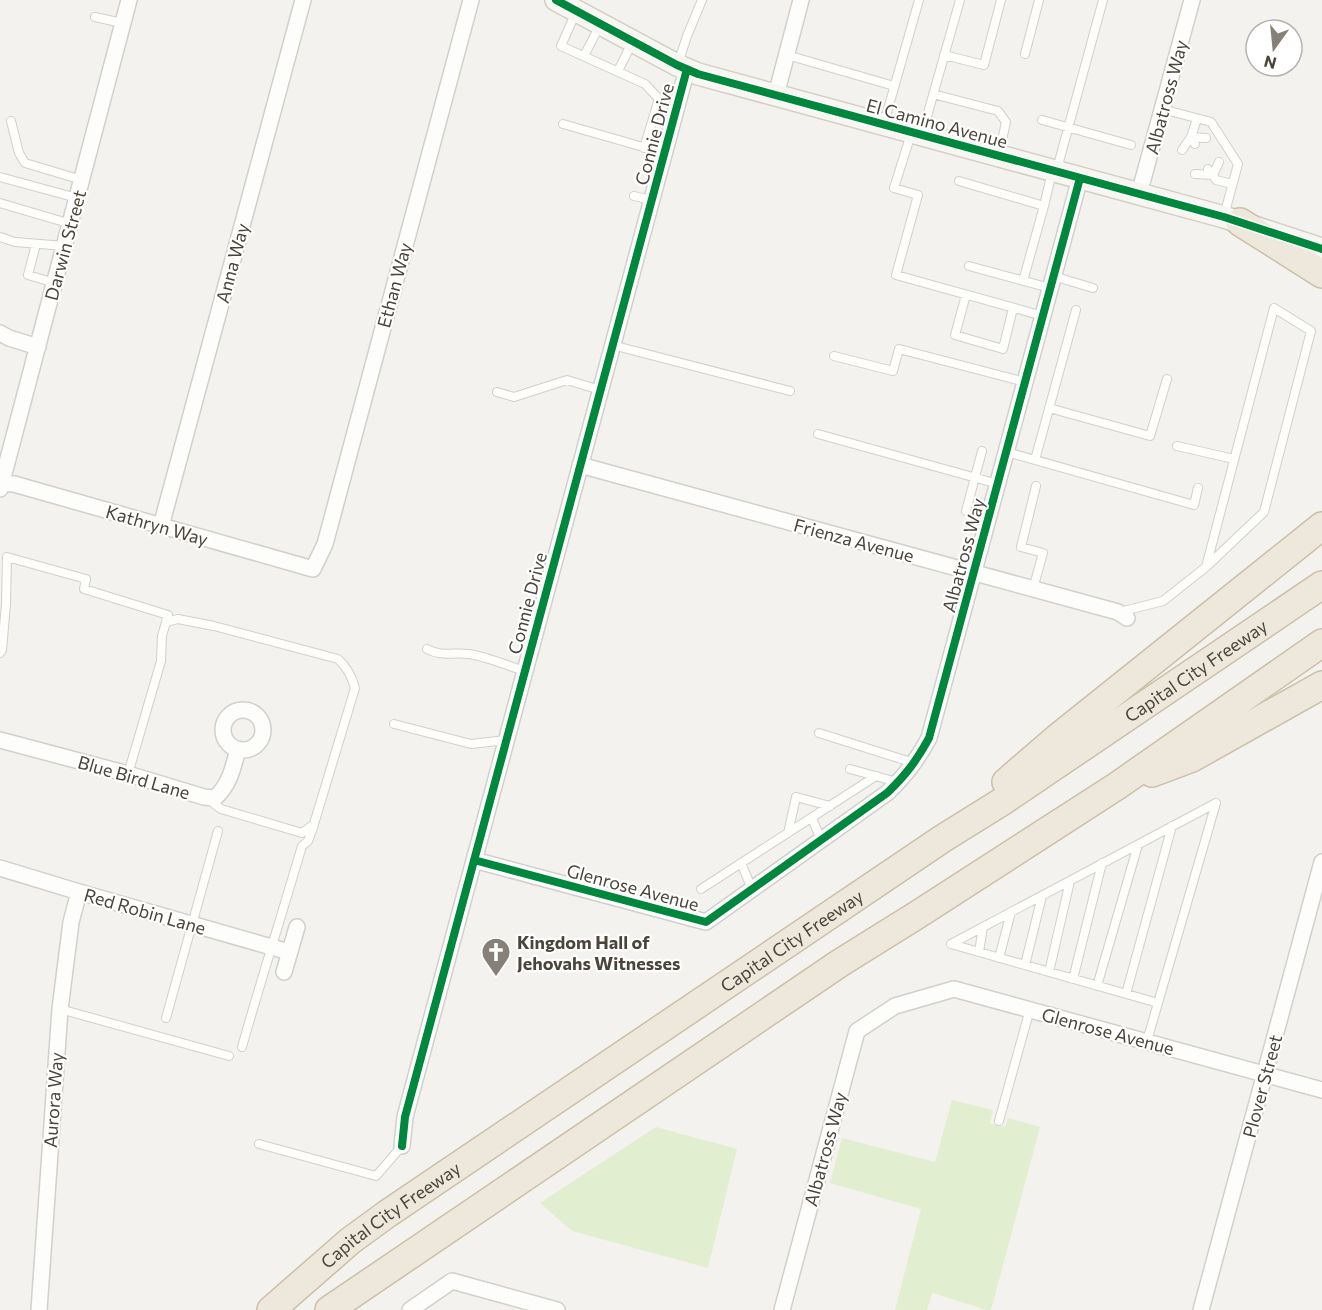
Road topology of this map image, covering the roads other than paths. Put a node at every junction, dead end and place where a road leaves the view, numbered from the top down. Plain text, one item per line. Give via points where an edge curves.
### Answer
1 (129, 0) edge
2 (303, 0) edge
3 (471, 0) edge
4 (556, 0) edge
5 (702, 0) edge
6 (801, 0) edge
7 (919, 0) edge
8 (960, 0) edge
9 (1001, 0) edge
10 (1040, 0) edge
11 (1103, 0) edge
12 (1192, 0) edge
13 (576, 11) junction
14 (95, 17) dead end
15 (123, 23) junction
16 (600, 24) junction
17 (633, 41) junction
18 (1025, 54) dead end
19 (786, 55) junction
20 (584, 56) junction
21 (944, 56) junction
22 (682, 67) junction
23 (618, 71) junction
24 (894, 87) junction
25 (933, 94) junction
26 (776, 95) junction
27 (659, 99) junction
28 (677, 105) junction
29 (1162, 109) junction
30 (1197, 119) junction
31 (1041, 120) dead end
32 (11, 122) dead end
33 (563, 124) dead end
34 (883, 124) junction
35 (1068, 128) junction
36 (917, 133) junction
37 (1206, 138) dead end
38 (1193, 141) junction
39 (1131, 145) dead end
40 (644, 148) junction
41 (1182, 150) dead end
42 (664, 153) junction
43 (999, 156) junction
44 (1219, 162) dead end
45 (1054, 171) junction
46 (1210, 172) junction
47 (1195, 174) dead end
48 (0, 177) edge
49 (1080, 178) junction
50 (82, 180) junction
51 (959, 182) dead end
52 (1232, 184) junction
53 (1139, 194) junction
54 (634, 196) dead end
55 (78, 198) junction
56 (651, 200) junction
57 (0, 203) edge
58 (1044, 206) junction
59 (1232, 219) junction
60 (70, 224) junction
61 (0, 237) edge
62 (36, 244) junction
63 (65, 246) junction
64 (1322, 249) edge
65 (969, 266) dead end
66 (1322, 274) edge
67 (1023, 281) junction
68 (1052, 282) junction
69 (55, 283) junction
70 (1094, 288) dead end
71 (966, 295) junction
72 (1013, 308) junction
73 (1076, 310) dead end
74 (1042, 316) junction
75 (0, 333) edge
76 (612, 345) junction
77 (38, 347) junction
78 (834, 356) dead end
79 (1167, 379) dead end
80 (1025, 382) junction
81 (600, 390) junction
82 (790, 391) dead end
83 (497, 392) dead end
84 (1049, 408) junction
85 (818, 434) dead end
86 (1177, 446) dead end
87 (982, 451) dead end
88 (1006, 452) junction
89 (1234, 459) junction
90 (1035, 460) junction
91 (580, 465) junction
92 (975, 478) junction
93 (998, 484) junction
94 (0, 485) edge
95 (1036, 486) dead end
96 (1197, 488) dead end
97 (966, 512) dead end
98 (161, 526) junction
99 (1322, 526) edge
100 (4, 556) edge
101 (1206, 567) junction
102 (313, 568) joint
103 (974, 573) junction
104 (1322, 585) edge
105 (1033, 589) junction
106 (1123, 615) joint
107 (166, 622) junction
108 (1322, 643) edge
109 (427, 649) dead end
110 (0, 653) edge
111 (524, 671) junction
112 (1322, 685) edge
113 (394, 724) dead end
114 (819, 733) dead end
115 (0, 740) edge
116 (506, 740) junction
117 (238, 749) dead end
118 (914, 763) junction
119 (850, 769) dead end
120 (128, 774) junction
121 (876, 776) junction
122 (898, 782) junction
123 (1117, 786) junction
124 (204, 796) junction
125 (830, 806) junction
126 (812, 818) junction
127 (314, 824) junction
128 (1172, 826) junction
129 (218, 831) dead end
130 (788, 833) junction
131 (942, 839) junction
132 (821, 840) junction
133 (1138, 845) junction
134 (474, 860) junction
135 (1322, 862) edge
136 (741, 863) junction
137 (1102, 863) junction
138 (0, 868) edge
139 (772, 874) joint
140 (1070, 881) junction
141 (701, 889) dead end
142 (752, 889) junction
143 (79, 892) junction
144 (1042, 896) junction
145 (1011, 912) junction
146 (192, 924) junction
147 (297, 927) dead end
148 (983, 927) junction
149 (271, 947) junction
150 (290, 952) junction
151 (979, 952) junction
152 (999, 957) junction
153 (1025, 965) junction
154 (284, 972) dead end
155 (1049, 972) junction
156 (1073, 979) junction
157 (1097, 986) junction
158 (1126, 994) junction
159 (1158, 1003) junction
160 (895, 1006) joint
161 (60, 1009) junction
162 (1030, 1009) junction
163 (166, 1018) dead end
164 (1147, 1041) junction
165 (242, 1047) dead end
166 (228, 1056) dead end
167 (1265, 1074) junction
168 (1322, 1090) edge
169 (999, 1121) dead end
170 (259, 1144) dead end
171 (402, 1146) joint
172 (350, 1241) junction
173 (39, 1310) edge
174 (255, 1310) edge
175 (271, 1310) edge
176 (329, 1310) edge
177 (410, 1310) edge
178 (558, 1310) edge
179 (782, 1310) edge
180 (1201, 1310) edge

1 - 15 street, Darwin Street
2 - 98 street, Anna Way
3 - 102 street, Ethan Way via 325,544
4 - 13 main road, El Camino Avenue
5 - 22 lane via 687,36
6 - 19 street
7 - 24 lane
8 - 21 lane
9 - 21 lane via 984,65
10 - 18 lane
11 - 35 lane
12 - 29 street, Albatross Way
13 - 16 main road, El Camino Avenue
13 - 20 lane via 561,46
14 - 15 lane
15 - 50 street, Darwin Street
16 - 17 main road, El Camino Avenue
16 - 20 lane
17 - 22 main road, El Camino Avenue
17 - 23 lane
19 - 24 lane
19 - 26 street
20 - 23 lane
21 - 25 lane
22 - 26 main road, El Camino Avenue
22 - 28 street, Connie Drive
23 - 27 lane via 645,84
24 - 34 lane
25 - 36 lane
25 - 43 lane via 998,111 1006,122
26 - 34 main road, El Camino Avenue
27 - 28 lane
27 - 40 lane
28 - 42 street, Connie Drive
29 - 30 lane
29 - 53 street, Albatross Way
30 - 38 lane
30 - 52 lane via 1211,122 1238,164
31 - 35 lane
32 - 50 lane via 25,163
33 - 40 lane
34 - 36 main road, El Camino Avenue
35 - 39 lane
35 - 45 lane
36 - 43 main road, El Camino Avenue
36 - 71 lane via 894,188 918,195 896,275
37 - 38 lane
38 - 41 lane
40 - 42 lane
42 - 56 street, Connie Drive
43 - 45 main road, El Camino Avenue
44 - 46 lane
45 - 49 main road, El Camino Avenue
45 - 58 lane
46 - 47 lane
46 - 52 lane via 1216,180
48 - 55 lane
49 - 53 main road, El Camino Avenue
49 - 68 street, Albatross Way
50 - 55 street, Darwin Street
51 - 58 lane
52 - 59 lane
53 - 59 main road, El Camino Avenue
54 - 56 lane
55 - 60 street, Darwin Street
56 - 76 street, Connie Drive
57 - 60 lane
58 - 67 lane
59 - 64 main road, El Camino Avenue
59 - 66 highway
60 - 63 street, Darwin Street
61 - 62 lane
62 - 63 lane
62 - 69 lane via 28,275
63 - 69 street, Darwin Street
65 - 67 lane
67 - 68 lane
68 - 70 lane
68 - 74 street, Albatross Way
69 - 77 street, Darwin Street
71 - 72 lane
71 - 72 lane via 955,335 1003,349
72 - 74 lane
73 - 84 lane
74 - 80 street, Albatross Way
75 - 77 street
76 - 81 street, Connie Drive
76 - 82 lane
77 - 94 street, Darwin Street
78 - 80 lane via 893,371 899,349
79 - 84 lane via 1150,436
80 - 88 street, Albatross Way
81 - 83 lane via 567,380 514,397
81 - 91 street, Connie Drive
84 - 90 lane
85 - 92 lane
86 - 89 lane
87 - 92 lane
88 - 90 lane
88 - 93 street, Albatross Way
89 - 101 lane
89 - 101 lane via 1274,308 1311,331 1267,501 1264,512
90 - 96 lane via 1194,505
91 - 103 street, Frienza Avenue
91 - 111 street, Connie Drive
92 - 93 lane
92 - 97 lane
93 - 103 street, Albatross Way
94 - 98 street, Kathryn Way via 14,484
95 - 105 lane via 1021,547 1043,553
98 - 102 street, Kathryn Way
99 - 131 highway via 1057,738
100 - 107 lane via 86,579 84,589 168,615
100 - 110 lane via 6,604
101 - 106 lane via 1163,601
103 - 105 street, Frienza Avenue
103 - 118 street, Albatross Way via 928,738
104 - 131 highway, Capital City Freeway
105 - 106 street, Frienza Avenue
107 - 120 lane via 161,661
107 - 127 lane via 178,619 214,626 338,659 343,664 355,688
108 - 123 highway
109 - 111 lane via 441,654 467,654
111 - 116 street, Connie Drive
112 - 123 highway via 1192,758
113 - 116 lane via 471,744
114 - 118 lane
115 - 120 street, Blue Bird Lane
116 - 134 street, Connie Drive
117 - 124 street, Blue Bird Lane via 224,789 215,798
118 - 122 street, Albatross Way
119 - 121 lane
120 - 124 street, Blue Bird Lane
121 - 122 lane
121 - 125 lane
122 - 132 street, Albatross Way
123 - 176 highway via 840,963
124 - 127 lane via 220,808 302,833
125 - 126 lane
125 - 130 lane via 796,797
126 - 130 lane
126 - 132 lane
127 - 149 lane via 302,846
128 - 133 lane
128 - 158 lane
128 - 159 lane via 1216,803
129 - 146 lane
130 - 136 lane
131 - 172 highway, Capital City Freeway
132 - 139 street, Albatross Way
133 - 137 lane
133 - 157 lane
134 - 142 street, Glenrose Avenue via 706,922
134 - 171 street, Connie Drive via 405,1117
135 - 167 street, Plover Street
136 - 141 lane
136 - 142 lane
137 - 140 lane
137 - 156 lane
138 - 143 street, Red Robin Lane
139 - 142 street, Glenrose Avenue
140 - 144 lane
140 - 155 lane
143 - 146 street, Red Robin Lane
143 - 161 street, Aurora Way via 71,922
144 - 145 lane
144 - 153 lane
145 - 148 lane
145 - 152 lane
146 - 149 street, Red Robin Lane
146 - 163 lane
147 - 150 street
148 - 151 lane
148 - 151 lane via 951,944
149 - 150 street, Red Robin Lane
149 - 165 lane
150 - 154 street
151 - 152 lane
152 - 153 lane
153 - 155 lane
155 - 156 lane
156 - 157 lane
157 - 158 lane
158 - 159 lane
159 - 164 lane
160 - 162 street, Glenrose Avenue via 954,989
160 - 179 street, Albatross Way via 857,1030
161 - 166 lane
161 - 173 street, Aurora Way
162 - 164 street, Glenrose Avenue
162 - 169 lane
164 - 167 street, Glenrose Avenue
167 - 168 street, Glenrose Avenue
167 - 180 street, Plover Street
170 - 171 lane via 376,1176
172 - 174 highway
172 - 175 highway, Capital City Freeway
177 - 178 street via 452,1281

